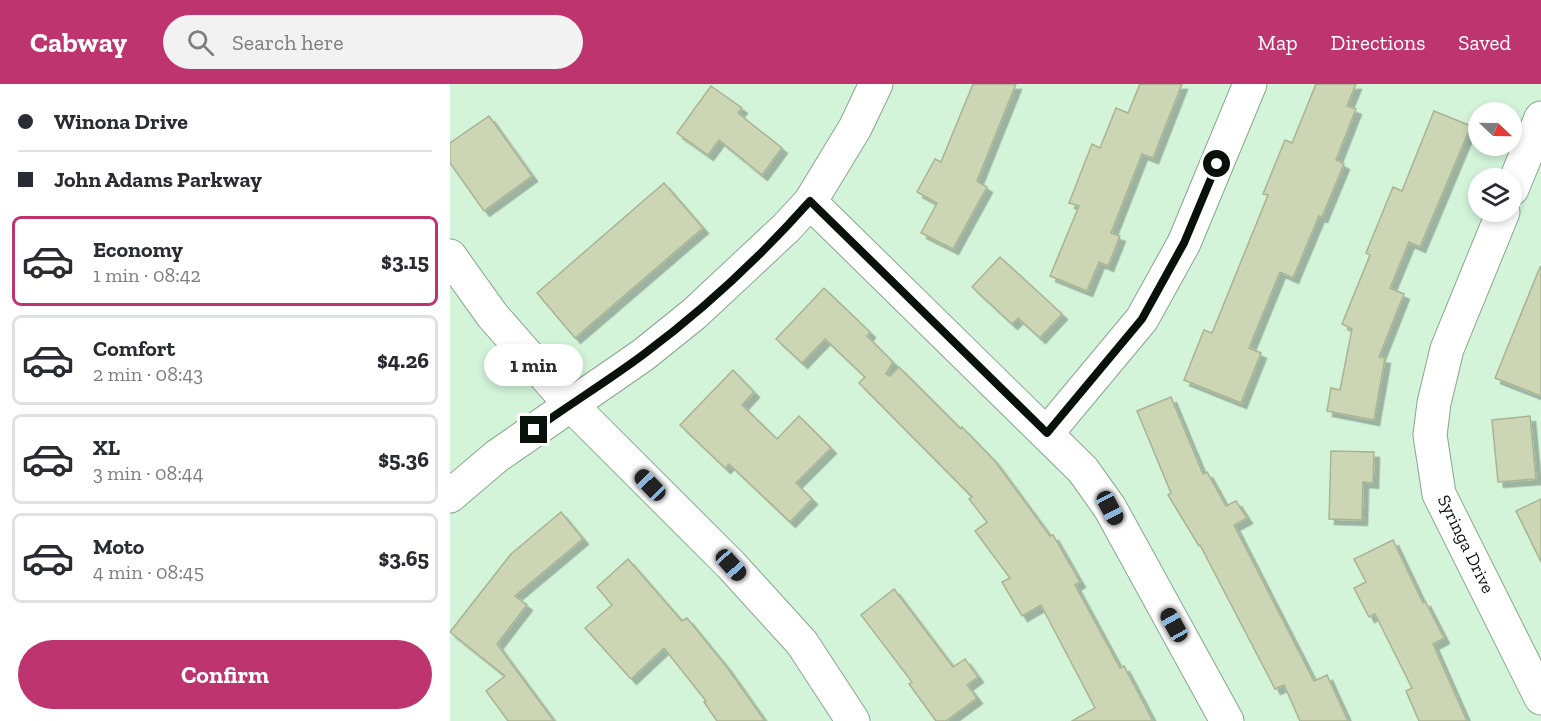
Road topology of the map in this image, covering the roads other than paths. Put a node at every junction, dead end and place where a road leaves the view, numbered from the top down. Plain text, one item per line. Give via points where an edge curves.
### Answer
1 (876, 84) edge
2 (1250, 84) edge
3 (1541, 118) edge
4 (1521, 168) edge
5 (810, 201) junction
6 (1499, 222) edge
7 (450, 256) edge
8 (570, 404) junction
9 (1047, 433) junction
10 (450, 496) edge
11 (1539, 688) edge
12 (853, 721) edge
13 (1227, 721) edge

1 - 5 street via 855,128
2 - 9 street via 1184,243 1142,319
3 - 4 street
5 - 8 street via 694,314 643,355
5 - 9 street
6 - 11 street, Syringa Drive via 1447,349 1430,435 1439,494
7 - 8 street via 492,315
8 - 10 street via 497,456
8 - 12 street via 731,565 794,634
9 - 13 street via 1083,470 1110,508

